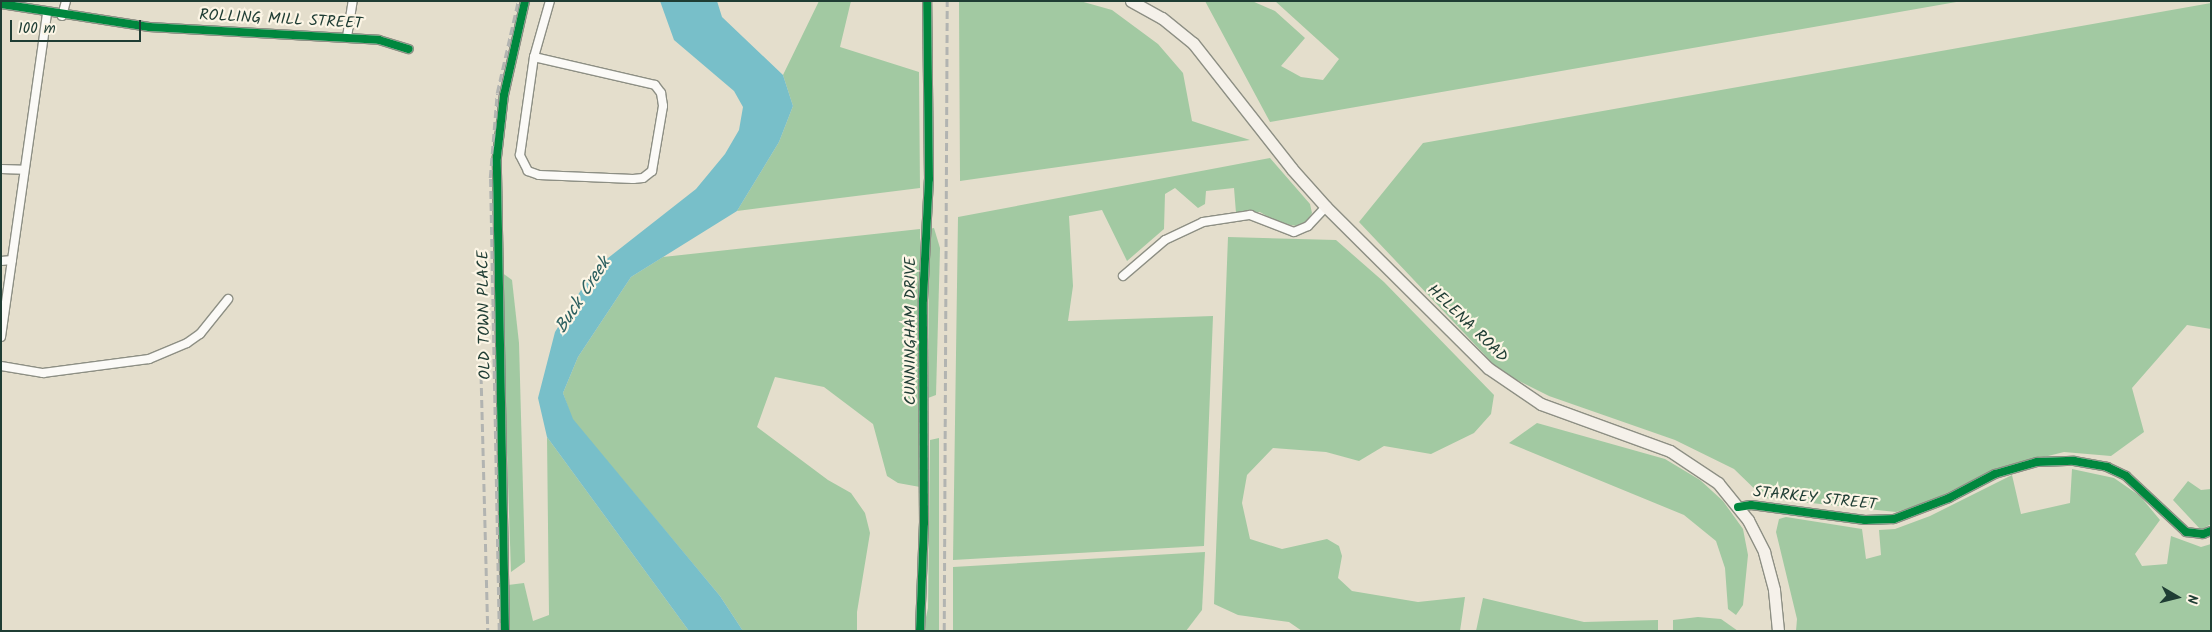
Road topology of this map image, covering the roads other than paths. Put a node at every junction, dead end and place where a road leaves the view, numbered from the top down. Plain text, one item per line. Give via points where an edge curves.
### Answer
1 (66, 1) edge
2 (353, 1) edge
3 (526, 1) edge
4 (550, 1) edge
5 (927, 1) edge
6 (1131, 1) edge
7 (1152, 1) edge
8 (1, 4) edge
9 (47, 14) junction
10 (62, 16) junction
11 (1162, 18) junction
12 (347, 37) junction
13 (409, 49) dead end
14 (534, 57) junction
15 (1, 170) edge
16 (24, 170) junction
17 (1326, 207) junction
18 (12, 260) junction
19 (1, 261) edge
20 (1123, 276) dead end
21 (228, 299) dead end
22 (1, 338) edge
23 (1, 366) edge
24 (1738, 507) junction
25 (2211, 531) edge
26 (505, 631) edge
27 (920, 631) edge
28 (1778, 631) edge

1 - 10 street
2 - 12 street
3 - 26 street, OLD TOWN PLACE via 505,87 497,157
4 - 14 street
5 - 27 street, CUNNINGHAM DRIVE via 929,179 923,300 924,523
6 - 11 main road, HELENA ROAD
7 - 11 main road
8 - 9 street, ROLLING MILL STREET
9 - 10 street, ROLLING MILL STREET
9 - 16 street
10 - 12 street, ROLLING MILL STREET via 148,26
11 - 17 main road, HELENA ROAD via 1213,64 1270,142
12 - 13 street, ROLLING MILL STREET via 391,41
14 - 14 street via 521,135 520,155 524,167 540,175 633,179 648,175 657,156 663,106 658,88 642,80
15 - 16 street
16 - 18 street
17 - 20 street via 1308,226 1294,232 1250,215 1203,222 1165,240
17 - 24 main road, HELENA ROAD via 1457,340 1502,379 1552,410 1657,445 1685,458 1718,483
18 - 19 street
18 - 22 street
21 - 23 street via 210,324 194,338 148,359 43,373
24 - 25 street, STARKEY STREET via 1751,505 1865,520 1894,519 1949,498 1995,474 2037,462 2074,461 2107,467 2126,476 2186,532
24 - 28 main road, HELENA ROAD via 1755,532 1768,565

